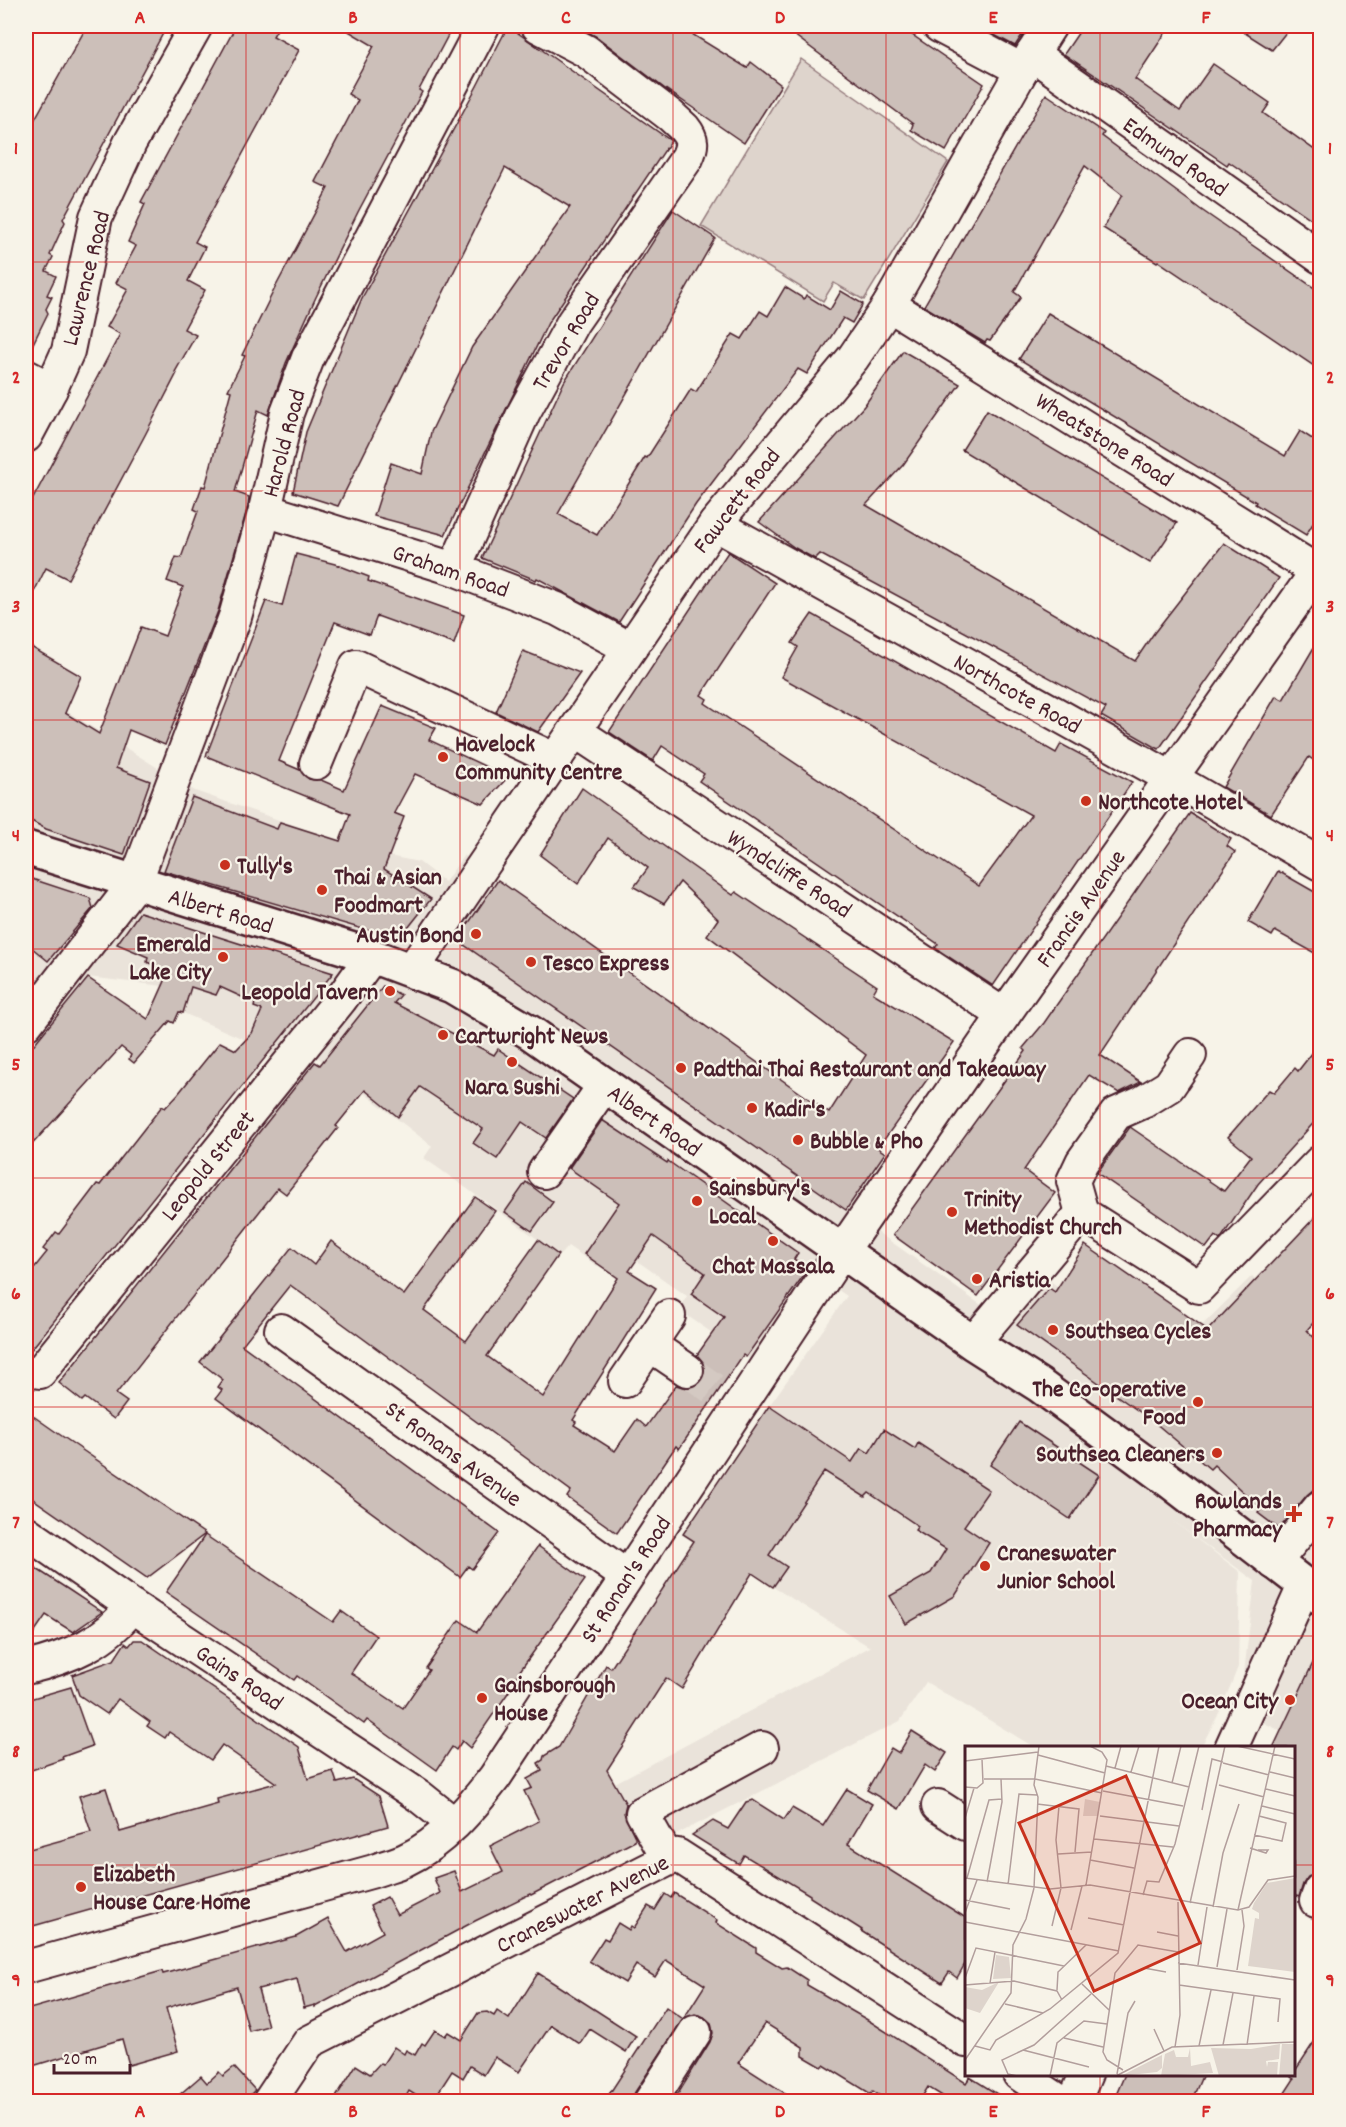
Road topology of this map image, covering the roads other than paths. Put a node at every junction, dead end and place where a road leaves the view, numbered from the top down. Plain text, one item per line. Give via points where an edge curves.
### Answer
1 (196, 26) edge
2 (483, 26) edge
3 (538, 26) edge
4 (939, 26) edge
5 (1050, 26) edge
6 (1027, 62) junction
7 (1320, 257) edge
8 (889, 305) junction
9 (38, 382) edge
10 (26, 436) edge
11 (265, 510) junction
12 (715, 524) junction
13 (454, 569) junction
14 (1320, 570) edge
15 (629, 648) junction
16 (575, 731) junction
17 (556, 760) junction
18 (316, 763) dead end
19 (1173, 779) junction
20 (26, 848) edge
21 (1320, 864) edge
22 (135, 883) junction
23 (372, 956) junction
24 (412, 970) junction
25 (1004, 1015) junction
26 (26, 1024) edge
27 (1190, 1056) dead end
28 (604, 1084) junction
29 (1320, 1162) edge
30 (544, 1172) dead end
31 (1083, 1213) junction
32 (842, 1251) junction
33 (669, 1316) dead end
34 (281, 1330) dead end
35 (973, 1343) junction
36 (650, 1344) junction
37 (687, 1370) tunnel mouth
38 (40, 1372) dead end
39 (625, 1381) dead end
40 (1320, 1507) edge
41 (26, 1533) edge
42 (1274, 1563) junction
43 (626, 1576) junction
44 (1312, 1591) edge
45 (132, 1606) junction
46 (26, 1668) edge
47 (1232, 1746) edge
48 (762, 1748) dead end
49 (938, 1806) dead end
50 (965, 1823) edge
51 (454, 1824) junction
52 (668, 1859) junction
53 (26, 1967) edge
54 (695, 2032) dead end
55 (965, 2040) edge
56 (1022, 2076) edge
57 (1085, 2076) edge
58 (269, 2102) edge
59 (650, 2102) edge
60 (1060, 2102) edge
61 (1074, 2102) edge

1 - 9 street, Lawrence Road via 130,143 96,217 68,351
2 - 11 street, Harold Road via 308,358 287,413
3 - 13 street, Trevor Road via 586,51 656,104 691,136 692,146 573,322 524,412
4 - 6 street, Edmund Road
5 - 6 street, Fawcett Road
6 - 7 street, Edmund Road
6 - 8 street, Fawcett Road
8 - 12 street, Fawcett Road via 853,358
8 - 14 street, Wheatstone Road
9 - 10 street, Lawrence Road
11 - 13 street, Graham Road
11 - 22 street, Harold Road via 235,617
12 - 15 street, Fawcett Road
12 - 19 street, Northcote Road
13 - 15 street, Graham Road via 557,609
14 - 19 street, Francis Avenue
15 - 16 street, Fawcett Road
16 - 17 street, Fawcett Road
16 - 25 street, Wyndcliffe Road
17 - 18 street via 356,666
17 - 24 street, Fawcett Road
19 - 21 street, Northcote Road
19 - 25 street, Francis Avenue
20 - 22 main road, Albert Road
22 - 23 main road, Albert Road
22 - 26 street, Harold Road
23 - 24 main road, Albert Road
23 - 38 street, Leopold Street
24 - 28 main road, Albert Road via 462,992 531,1033
25 - 32 street, Francis Avenue
27 - 31 street via 1169,1086 1116,1114 1082,1162 1073,1181
28 - 30 street
28 - 32 main road, Albert Road
29 - 31 street via 1199,1287
31 - 35 street
32 - 35 main road, Albert Road
32 - 43 street, St Ronan's Road via 729,1399
33 - 36 street
34 - 43 street, St Ronans Avenue
35 - 42 main road, Albert Road via 1039,1385 1225,1522
36 - 37 street
36 - 39 street
40 - 42 street
41 - 45 street, Gains Road
42 - 44 main road, Albert Road
43 - 51 street, St Ronan's Road via 495,1777
44 - 47 street
45 - 46 street via 116,1627 95,1642
45 - 51 street, Gains Road via 410,1790
48 - 52 street via 642,1813
49 - 50 street
51 - 53 street, St Ronan's Road via 406,1860
52 - 55 street, Craneswater Avenue via 677,1855
52 - 58 street, Craneswater Avenue via 309,2042
54 - 59 street
56 - 60 street
57 - 61 street

